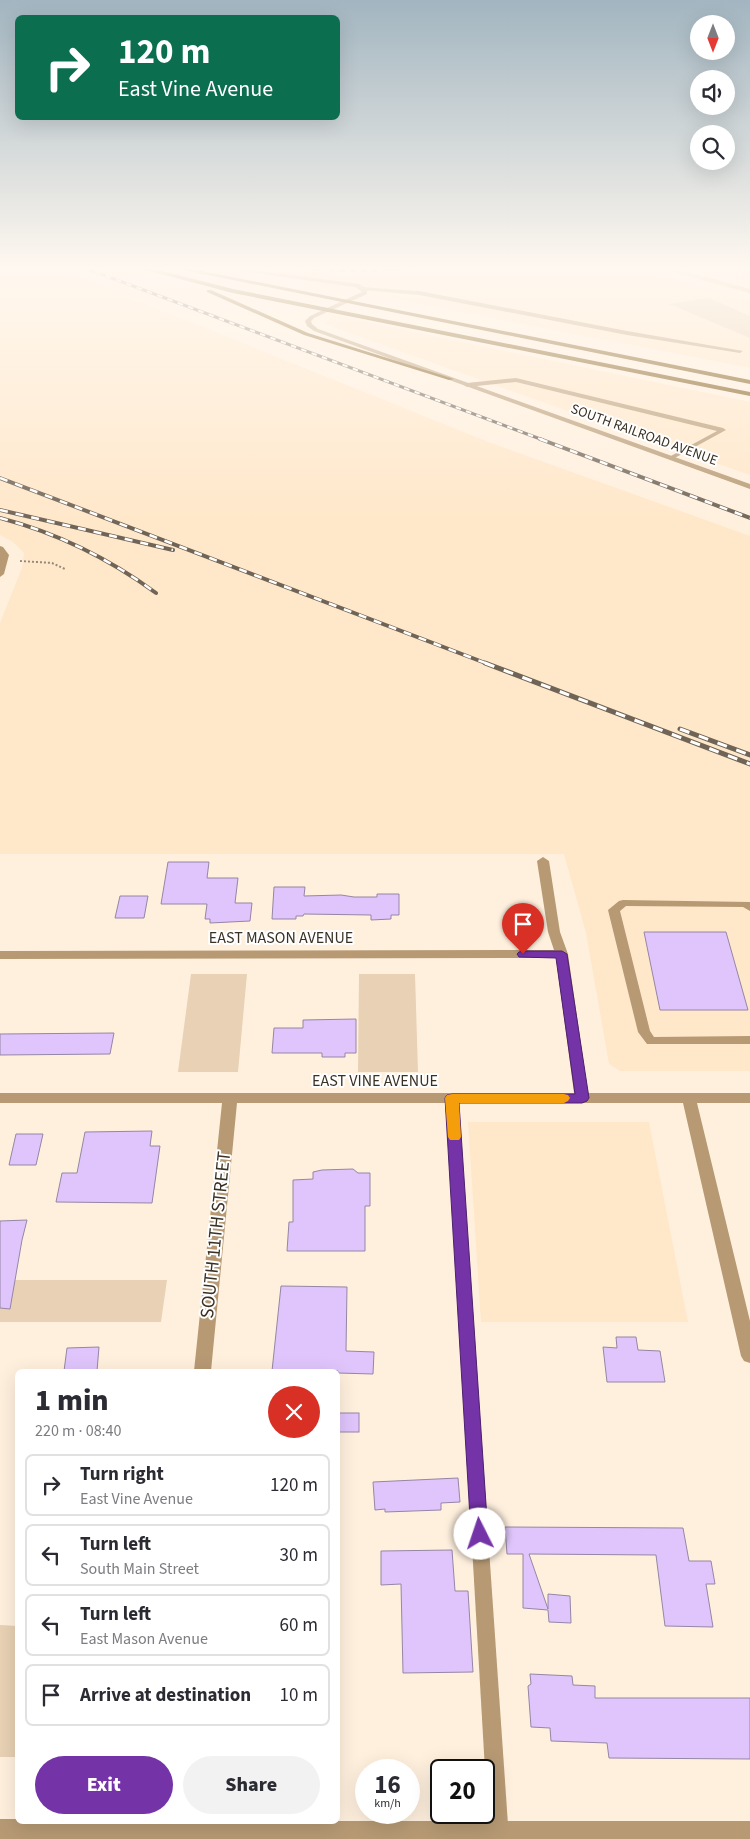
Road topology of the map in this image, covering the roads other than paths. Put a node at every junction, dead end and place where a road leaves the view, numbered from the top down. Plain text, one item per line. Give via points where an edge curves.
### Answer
1 (370, 354) edge
2 (382, 354) edge
3 (548, 354) edge
4 (605, 354) edge
5 (451, 379) junction
6 (750, 382) edge
7 (467, 385) junction
8 (750, 394) edge
9 (670, 458) junction
10 (750, 487) edge
11 (1, 550) edge
12 (0, 574) edge
13 (542, 861) dead end
14 (750, 908) edge
15 (562, 954) junction
16 (0, 955) edge
17 (750, 1040) edge
18 (0, 1098) edge
19 (230, 1098) junction
20 (452, 1098) junction
21 (582, 1098) junction
22 (690, 1098) junction
23 (750, 1098) edge
24 (750, 1356) edge
25 (202, 1369) edge
26 (0, 1830) edge
27 (154, 1830) edge
28 (750, 1832) edge
29 (499, 1835) edge

1 - 5 main road
2 - 5 street, SOUTH RAILROAD AVENUE
3 - 8 main road
4 - 6 main road
5 - 7 street, SOUTH RAILROAD AVENUE
7 - 9 street, SOUTH RAILROAD AVENUE
7 - 9 lane via 516,380 723,430
9 - 10 street, SOUTH RAILROAD AVENUE
11 - 12 street via 5,561
13 - 15 street via 554,932
14 - 17 lane via 746,904 623,902 614,910 644,1032 651,1040
15 - 16 street, EAST MASON AVENUE
15 - 21 street
18 - 19 street, EAST VINE AVENUE
19 - 20 street, EAST VINE AVENUE
19 - 25 street, SOUTH 11TH STREET
20 - 21 street, EAST VINE AVENUE
20 - 29 lane
21 - 22 street, EAST VINE AVENUE
22 - 23 street, EAST VINE AVENUE
22 - 24 street
26 - 27 street
27 - 29 street
28 - 29 street

